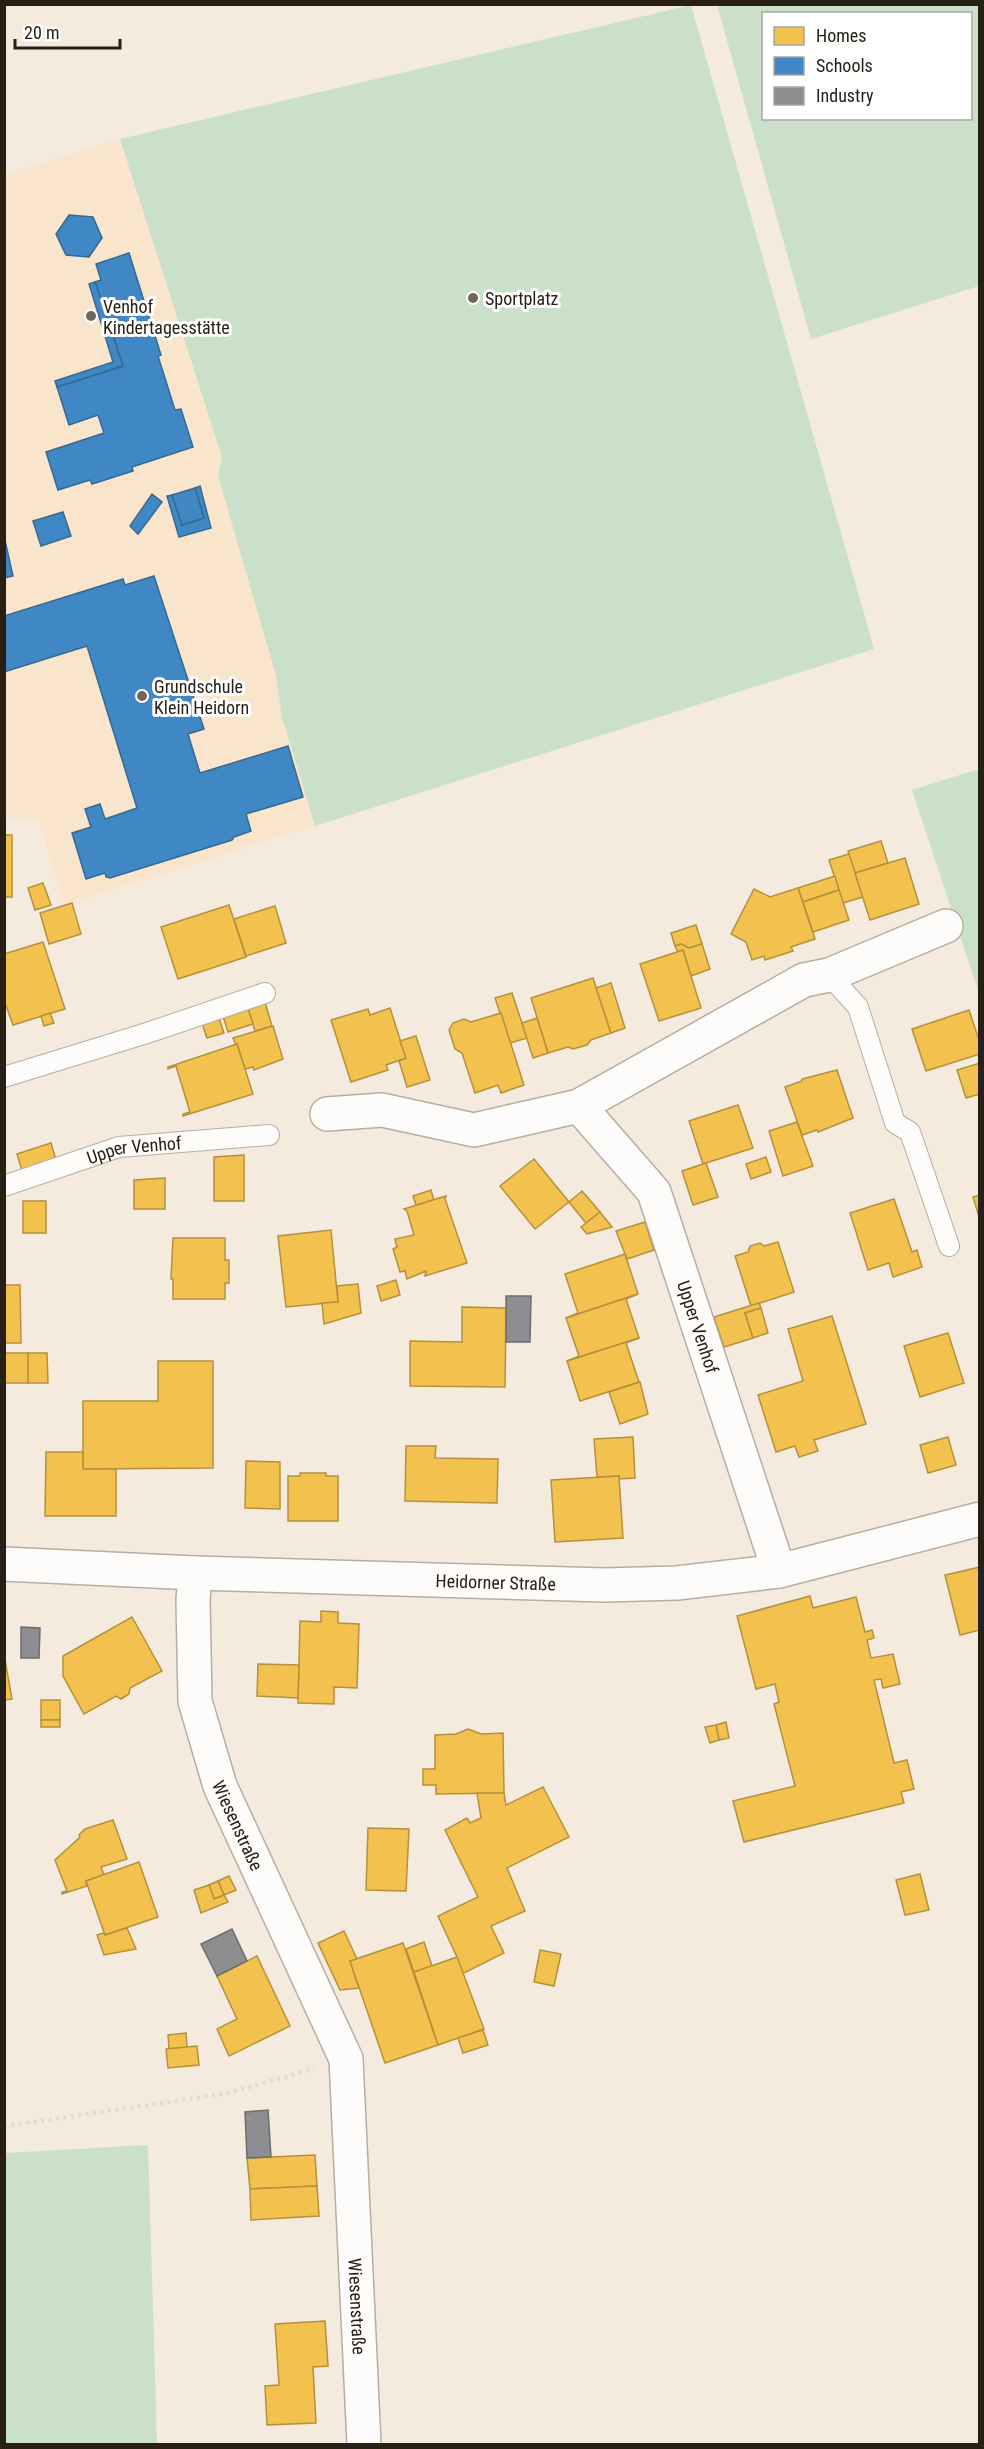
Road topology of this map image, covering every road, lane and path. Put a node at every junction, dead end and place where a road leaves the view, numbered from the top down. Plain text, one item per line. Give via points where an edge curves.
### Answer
1 (946, 926) dead end
2 (829, 975) junction
3 (265, 993) dead end
4 (4, 1077) edge
5 (579, 1106) junction
6 (327, 1113) dead end
7 (269, 1135) dead end
8 (4, 1186) edge
9 (949, 1246) dead end
10 (980, 1519) edge
11 (4, 1563) edge
12 (779, 1570) junction
13 (195, 1573) junction
14 (346, 2059) junction
15 (4, 2126) edge
16 (364, 2445) edge

1 - 2 street
2 - 5 street via 804,981
2 - 9 lane via 858,1007 895,1123 910,1132
3 - 4 lane
5 - 6 street via 474,1130 382,1110
5 - 12 street, Upper Venhof via 654,1192
7 - 8 lane, Upper Venhof via 119,1147
10 - 12 street, Heidorner Straße
11 - 13 street, Heidorner Straße
12 - 13 street, Heidorner Straße via 677,1583 605,1585
13 - 14 street, Wiesenstraße via 195,1701 220,1786
14 - 15 path via 224,2094
14 - 16 street, Wiesenstraße

